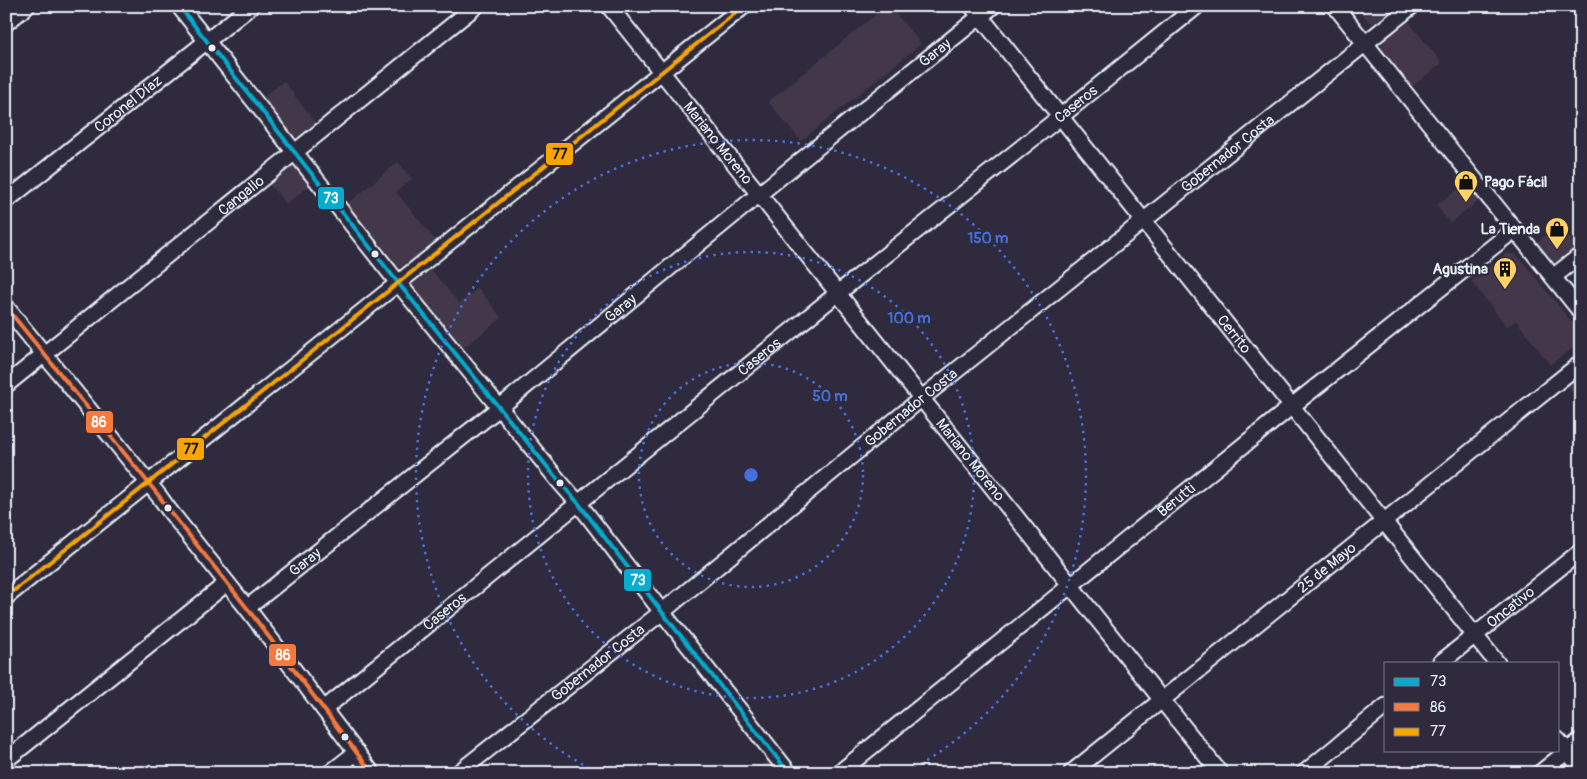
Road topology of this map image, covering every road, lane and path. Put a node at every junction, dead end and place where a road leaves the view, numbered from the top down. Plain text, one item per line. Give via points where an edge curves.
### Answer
1 (27, 6) edge
2 (179, 6) edge
3 (251, 6) edge
4 (476, 6) edge
5 (609, 6) edge
6 (744, 6) edge
7 (993, 6) edge
8 (1197, 6) edge
9 (1335, 6) edge
10 (1412, 6) edge
11 (976, 12) edge
12 (6, 23) edge
13 (208, 41) junction
14 (1366, 43) junction
15 (662, 72) junction
16 (1060, 117) junction
17 (295, 152) junction
18 (758, 195) junction
19 (6, 201) edge
20 (1143, 221) junction
21 (1514, 230) junction
22 (1581, 255) edge
23 (1553, 277) junction
24 (398, 284) junction
25 (838, 294) junction
26 (6, 306) edge
27 (1581, 312) edge
28 (44, 354) junction
29 (1581, 364) edge
30 (6, 385) edge
31 (922, 398) junction
32 (1292, 406) junction
33 (499, 408) junction
34 (148, 483) junction
35 (579, 504) junction
36 (1385, 521) junction
37 (1581, 551) edge
38 (228, 583) junction
39 (1070, 586) junction
40 (6, 597) edge
41 (247, 608) junction
42 (662, 612) junction
43 (1474, 634) junction
44 (1441, 662) edge
45 (1496, 662) edge
46 (1162, 700) junction
47 (1384, 708) edge
48 (324, 709) junction
49 (1581, 740) edge
50 (1563, 746) edge
51 (356, 752) junction
52 (1558, 752) edge
53 (6, 760) edge
54 (1581, 768) edge
55 (330, 773) edge
56 (372, 773) edge
57 (458, 773) edge
58 (789, 773) edge
59 (839, 773) edge
60 (1071, 773) edge
61 (1220, 773) edge
62 (1304, 773) edge
63 (1540, 773) edge

1 - 12 street
2 - 13 street
3 - 13 street, Coronel Díaz
4 - 17 street, Cangallo
5 - 15 street, Mariano Moreno
6 - 15 street
7 - 11 street, Garay
8 - 16 street, Caseros
9 - 14 street
10 - 14 street, Gobernador Costa
11 - 16 street, Cerrito
11 - 18 street, Garay
13 - 17 street
13 - 19 street, Coronel Díaz
14 - 20 street, Gobernador Costa
14 - 21 street
15 - 18 street, Mariano Moreno
15 - 24 street
16 - 20 street, Cerrito
16 - 25 street, Caseros
17 - 24 street
17 - 28 street, Cangallo
18 - 25 street, Mariano Moreno
18 - 33 street, Garay
20 - 31 street, Gobernador Costa
20 - 32 street, Cerrito
21 - 23 street
21 - 32 street, Berutti
22 - 23 street
23 - 27 street
24 - 33 street
24 - 34 street
25 - 31 street, Mariano Moreno
25 - 35 street, Caseros
26 - 28 street
28 - 30 street, Cangallo
28 - 34 street
29 - 36 street, 25 de Mayo
31 - 39 street, Mariano Moreno
31 - 42 street, Gobernador Costa
32 - 36 street, Cerrito
32 - 39 street, Berutti
33 - 35 street
33 - 41 street, Garay
34 - 38 street
34 - 40 street
35 - 42 street
35 - 48 street, Caseros
36 - 43 street, Cerrito
36 - 46 street, 25 de Mayo
37 - 43 street, Oncativo
38 - 41 street
38 - 53 street
39 - 46 street, Mariano Moreno
39 - 59 street, Berutti
41 - 48 street
42 - 57 street, Gobernador Costa
42 - 58 street
43 - 44 street, Oncativo
43 - 45 street, Cerrito
46 - 60 street, 25 de Mayo
46 - 61 street, Mariano Moreno
47 - 62 street
48 - 51 street
49 - 50 street
50 - 54 street
51 - 55 street
51 - 56 street
52 - 63 street

